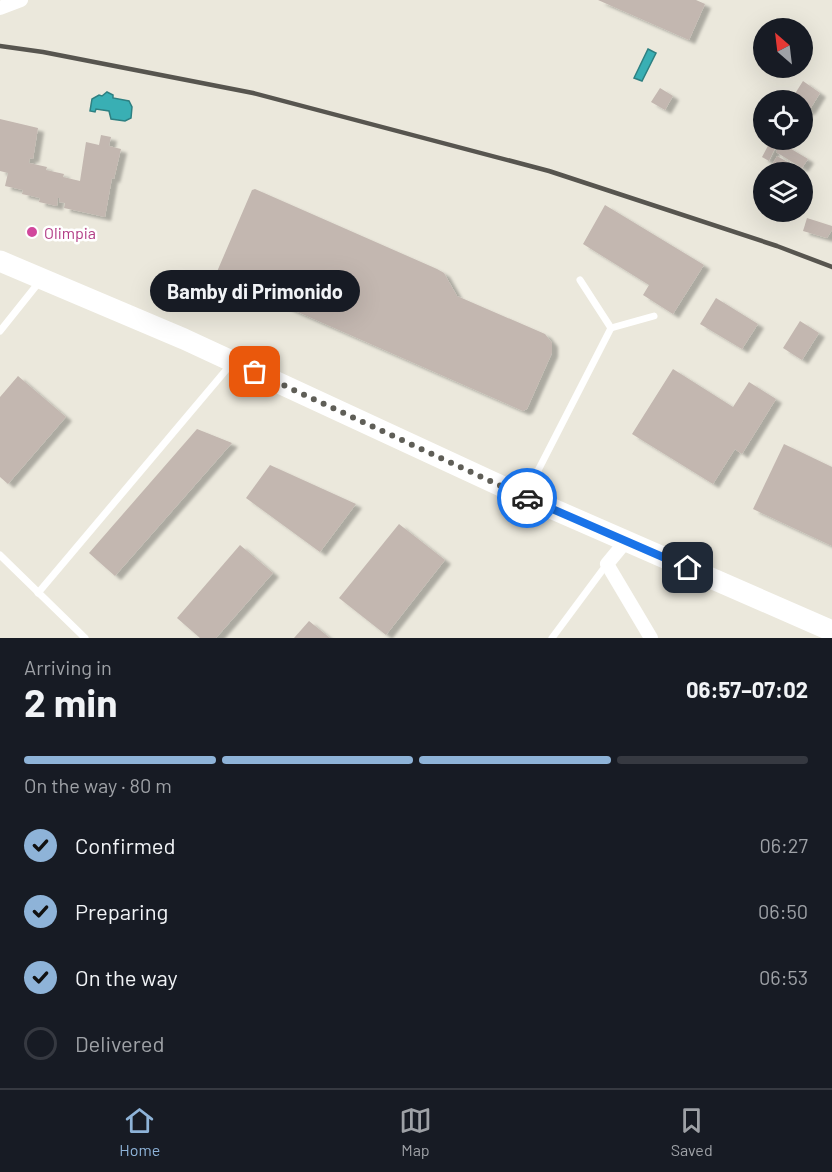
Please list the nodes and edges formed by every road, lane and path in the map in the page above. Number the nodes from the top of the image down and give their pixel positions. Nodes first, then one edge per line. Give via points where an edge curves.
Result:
1 (21, 0) edge
2 (0, 8) edge
3 (0, 261) edge
4 (42, 279) junction
5 (580, 280) dead end
6 (654, 316) dead end
7 (611, 328) junction
8 (0, 330) edge
9 (233, 362) junction
10 (525, 497) junction
11 (626, 541) junction
12 (0, 555) edge
13 (607, 564) junction
14 (38, 593) junction
15 (832, 631) edge
16 (85, 638) edge
17 (552, 638) edge
18 (651, 638) edge

1 - 2 street
3 - 4 main road
4 - 8 lane
4 - 9 main road
5 - 7 lane
6 - 7 lane
7 - 10 lane
9 - 10 main road
9 - 14 lane
10 - 11 main road
11 - 13 street
11 - 15 main road
12 - 14 lane
13 - 17 lane
13 - 18 street
14 - 16 lane

